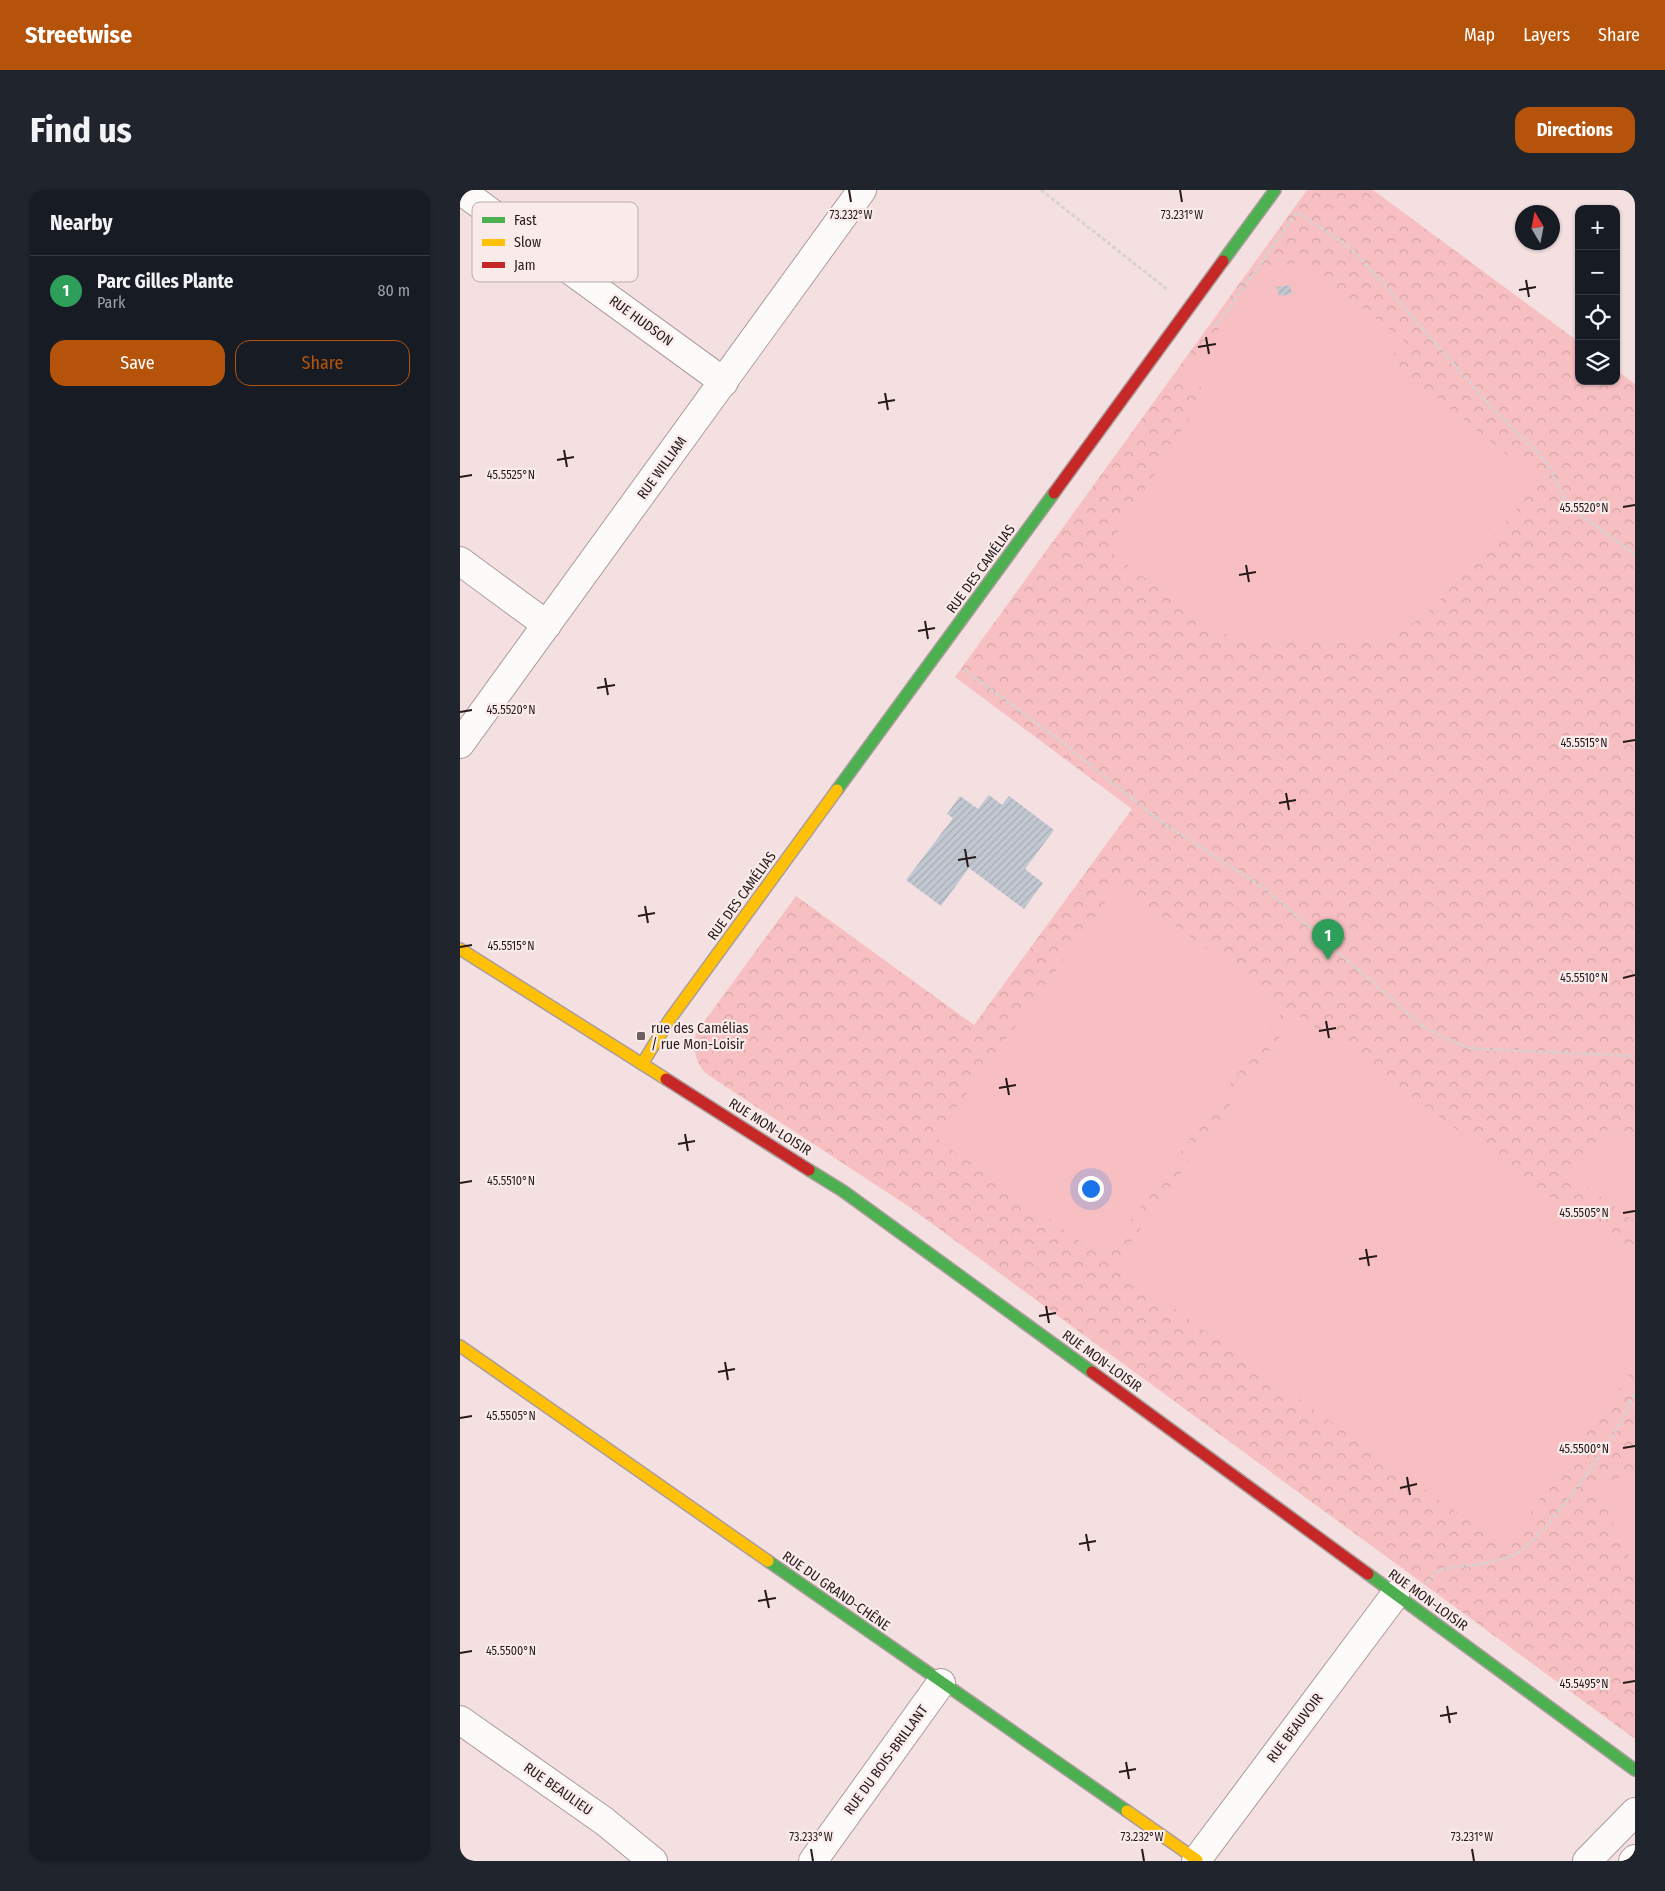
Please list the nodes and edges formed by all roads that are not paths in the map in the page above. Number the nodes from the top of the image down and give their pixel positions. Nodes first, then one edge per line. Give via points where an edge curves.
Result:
1 (460, 190) edge
2 (862, 190) edge
3 (1275, 190) edge
4 (476, 202) edge
5 (586, 282) edge
6 (724, 382) junction
7 (460, 560) edge
8 (547, 625) junction
9 (460, 744) edge
10 (460, 949) edge
11 (642, 1064) junction
12 (460, 1346) edge
13 (1395, 1595) junction
14 (941, 1683) junction
15 (460, 1720) edge
16 (1635, 1770) edge
17 (1635, 1812) edge
18 (1196, 1860) edge
19 (653, 1861) edge
20 (813, 1861) edge
21 (1587, 1861) edge

1 - 4 street, RUE HUDSON
2 - 6 street, RUE WILLIAM
3 - 11 street, RUE DES CAMÉLIAS via 670,1019
5 - 6 street, RUE HUDSON
6 - 8 street, RUE WILLIAM
7 - 8 street
8 - 9 street, RUE WILLIAM
10 - 11 street, RUE MON-LOISIR
11 - 13 street, RUE MON-LOISIR via 843,1191
12 - 14 street, RUE DU GRAND-CHÊNE
13 - 16 street, RUE MON-LOISIR
13 - 18 street, RUE BEAUVOIR
14 - 18 street, RUE DU GRAND-CHÊNE
14 - 20 street, RUE DU BOIS-BRILLANT
15 - 19 street, RUE BEAULIEU via 610,1825
17 - 21 street

